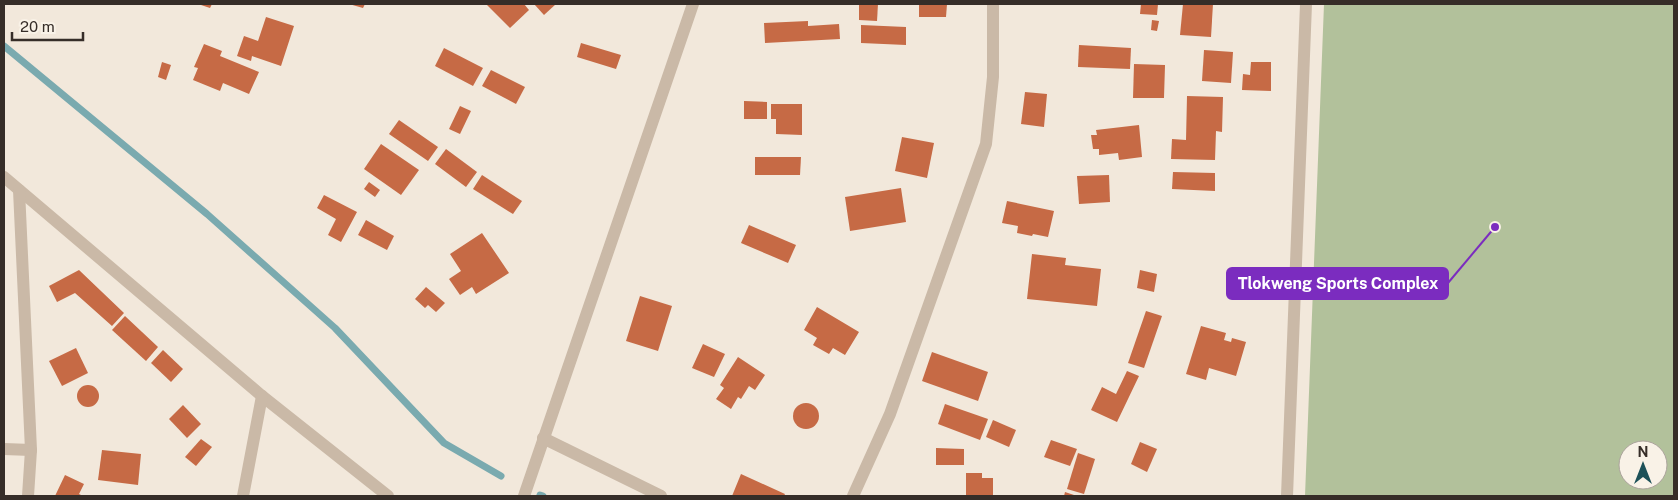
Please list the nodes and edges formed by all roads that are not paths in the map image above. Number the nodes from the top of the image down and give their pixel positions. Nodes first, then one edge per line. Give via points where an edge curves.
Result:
1 (693, 4) edge
2 (994, 4) edge
3 (1306, 4) edge
4 (4, 177) edge
5 (19, 190) junction
6 (262, 396) junction
7 (543, 438) junction
8 (4, 448) edge
9 (31, 450) junction
10 (28, 496) edge
11 (244, 496) edge
12 (388, 496) edge
13 (524, 496) edge
14 (661, 496) edge
15 (853, 496) edge
16 (1287, 496) edge

1 - 7 street
2 - 15 street via 994,77 986,144 890,414
3 - 16 street
4 - 5 street
5 - 6 street
5 - 9 street
6 - 11 street
6 - 12 street
7 - 13 street
7 - 14 street
8 - 9 street
9 - 10 street

